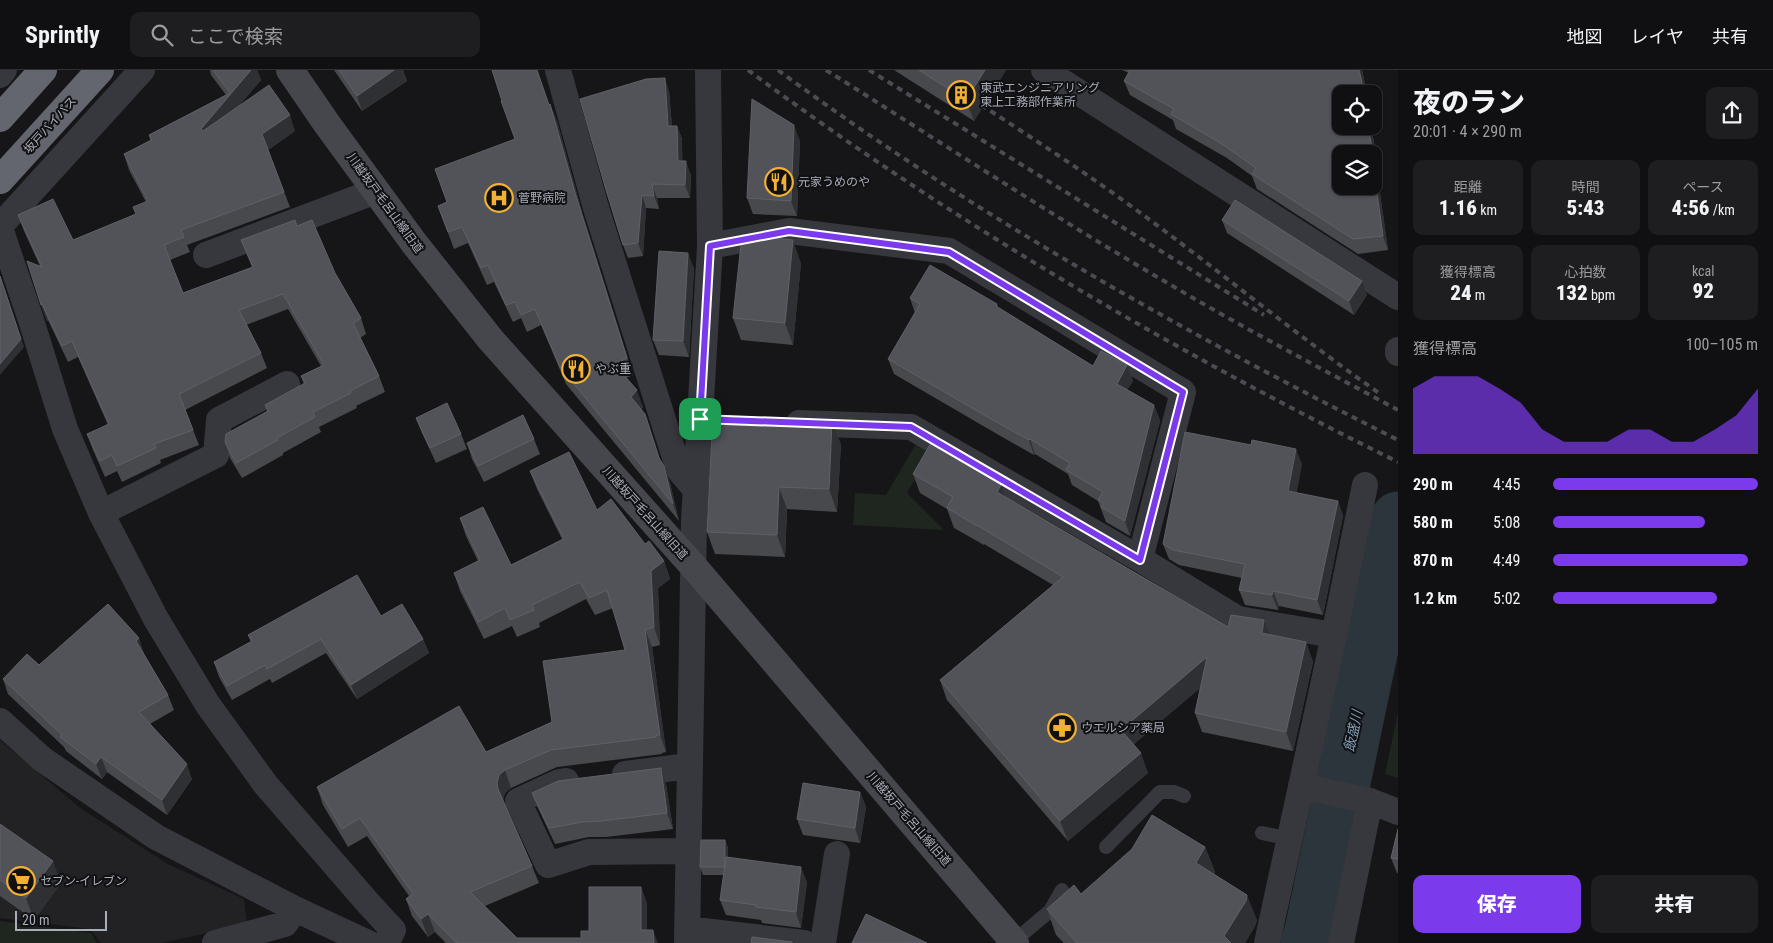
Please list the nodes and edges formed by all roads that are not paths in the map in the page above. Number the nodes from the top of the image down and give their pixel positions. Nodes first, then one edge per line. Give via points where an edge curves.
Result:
1 (4, 70) edge
2 (43, 70) edge
3 (100, 70) edge
4 (142, 70) edge
5 (290, 70) edge
6 (558, 70) edge
7 (708, 70) edge
8 (1044, 70) edge
9 (0, 75) edge
10 (0, 118) edge
11 (0, 180) edge
12 (376, 191) junction
13 (0, 227) edge
14 (710, 246) junction
15 (206, 255) dead end
16 (1398, 297) edge
17 (288, 384) dead end
18 (777, 422) edge
19 (1365, 485) dead end
20 (695, 489) junction
21 (101, 513) junction
22 (1140, 560) junction
23 (694, 568) junction
24 (1334, 635) junction
25 (0, 720) edge
26 (689, 766) junction
27 (1302, 787) junction
28 (1184, 796) dead end
29 (1369, 801) junction
30 (1398, 812) edge
31 (1262, 833) dead end
32 (1290, 839) junction
33 (1106, 847) dead end
34 (688, 851) junction
35 (837, 854) dead end
36 (1062, 890) dead end
37 (295, 910) junction
38 (687, 936) edge
39 (1015, 942) edge
40 (215, 943) edge
41 (368, 943) edge
42 (386, 943) edge
43 (804, 943) edge
44 (824, 943) edge
45 (1267, 943) edge
46 (1341, 943) edge

1 - 9 street
2 - 10 highway
3 - 11 highway, 坂戸バイパス
4 - 13 street
5 - 12 street, 川越坂戸毛呂山線旧道
6 - 20 street via 596,208 679,470
7 - 14 street
8 - 16 street
12 - 15 street
12 - 23 street, 川越坂戸毛呂山線旧道 via 491,340
13 - 21 street via 65,429
14 - 20 street via 710,419
14 - 22 street via 789,231 949,252 1183,392
17 - 21 street via 219,420 216,455
18 - 22 street via 911,427
19 - 24 street
20 - 23 street
21 - 42 street via 156,619 208,705 266,785 393,930
22 - 24 street via 1238,619
23 - 26 street
23 - 39 street, 川越坂戸毛呂山線旧道
24 - 27 street
25 - 37 street via 42,759 156,837
26 - 34 street
26 - 34 street via 559,782 518,801 548,865 589,852
27 - 29 street
27 - 32 street
28 - 33 lane via 1160,792
29 - 30 street
29 - 46 street
31 - 32 lane
32 - 45 street
34 - 38 street
35 - 44 street
36 - 39 lane via 1050,911
37 - 40 street via 285,924
37 - 41 street
38 - 43 street

